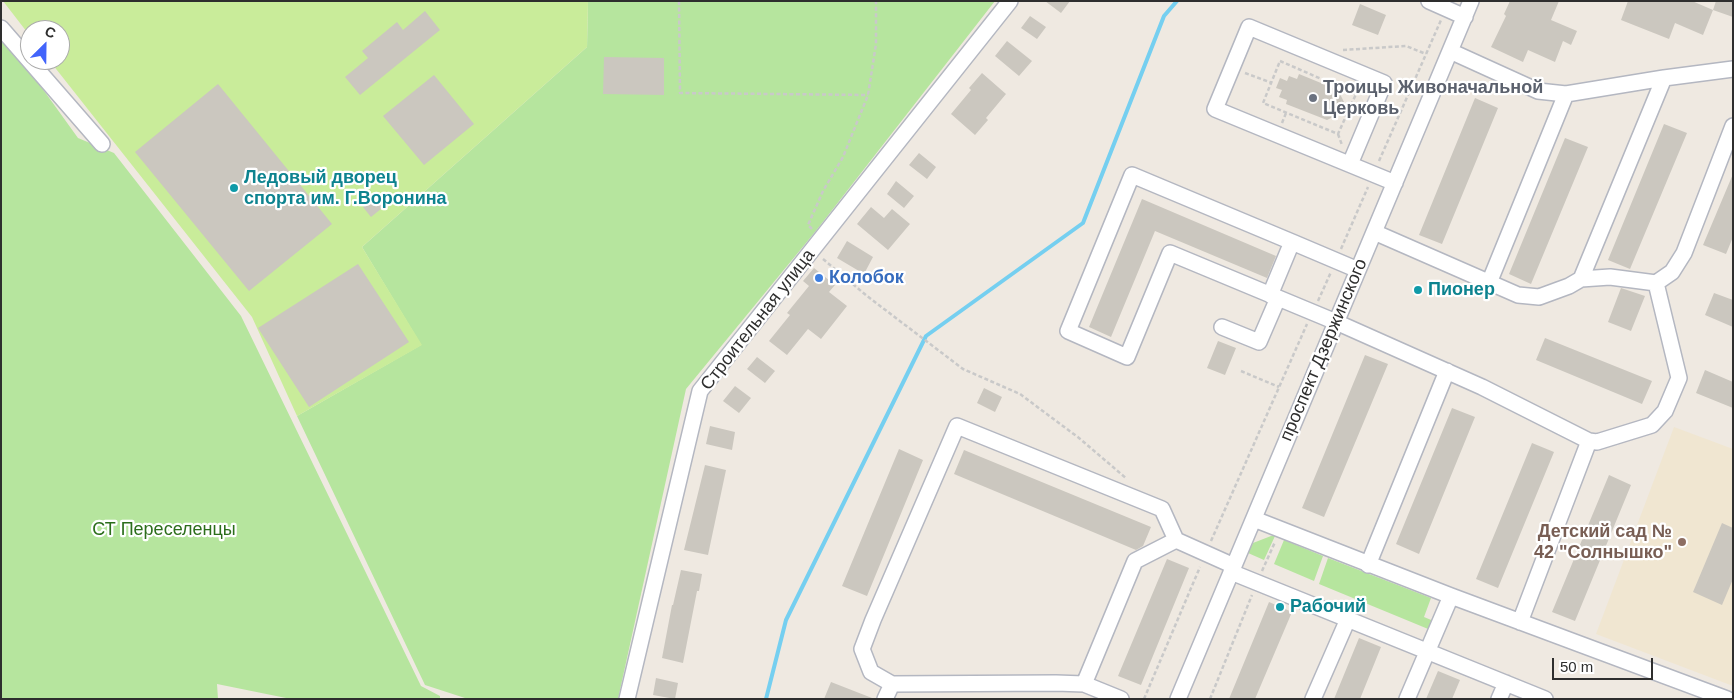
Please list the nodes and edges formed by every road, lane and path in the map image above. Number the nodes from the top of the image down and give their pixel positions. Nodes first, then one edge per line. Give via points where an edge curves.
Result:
1 (679, 1) edge
2 (876, 1) edge
3 (1010, 1) edge
4 (1429, 1) edge
5 (1471, 1) edge
6 (1446, 9) junction
7 (1465, 17) junction
8 (1, 28) edge
9 (1338, 50) dead end
10 (1450, 51) junction
11 (1427, 54) junction
12 (1232, 68) junction
13 (1733, 69) edge
14 (1664, 78) junction
15 (1272, 83) junction
16 (868, 94) junction
17 (1566, 94) junction
18 (1733, 126) edge
19 (102, 144) dead end
20 (1350, 164) junction
21 (1374, 174) junction
22 (1395, 183) junction
23 (1374, 232) junction
24 (1292, 242) junction
25 (817, 243) junction
26 (1336, 261) junction
27 (1358, 270) junction
28 (1581, 279) junction
29 (1489, 283) junction
30 (1656, 283) junction
31 (1274, 296) junction
32 (1312, 312) junction
33 (1336, 322) junction
34 (1222, 327) dead end
35 (1447, 371) junction
36 (1241, 372) dead end
37 (1279, 387) junction
38 (1589, 441) junction
39 (1132, 483) dead end
40 (1254, 519) junction
41 (1281, 529) junction
42 (1176, 540) junction
43 (1206, 553) junction
44 (1368, 565) junction
45 (1232, 569) junction
46 (1257, 582) junction
47 (1451, 596) junction
48 (1348, 619) junction
49 (1520, 622) junction
50 (1428, 651) junction
51 (1506, 683) junction
52 (892, 684) junction
53 (1084, 684) junction
54 (627, 699) edge
55 (886, 699) edge
56 (1120, 699) edge
57 (1144, 699) edge
58 (1178, 699) edge
59 (1210, 699) edge
60 (1313, 699) edge
61 (1407, 699) edge
62 (1499, 699) edge
63 (1545, 699) edge
64 (1727, 699) edge

1 - 16 path via 680,93
2 - 16 path via 876,44
3 - 25 street, Строительная улица
4 - 6 street
5 - 7 street, проспект Дзержинского
6 - 7 street
6 - 11 path
7 - 10 street, проспект Дзержинского
8 - 19 street
9 - 11 path via 1406,46
10 - 17 street via 1538,91
10 - 22 street, проспект Дзержинского
11 - 21 path
12 - 15 path
12 - 20 street via 1215,109
12 - 20 street via 1249,27 1384,83
13 - 14 street
14 - 17 street
14 - 28 street
15 - 15 path via 1264,103 1338,134 1356,94 1280,61
16 - 25 path via 843,157 808,225
17 - 29 street
18 - 30 street via 1684,253 1672,272
20 - 21 street
21 - 22 street
21 - 26 path
22 - 23 street, проспект Дзержинского
23 - 27 street, проспект Дзержинского
23 - 29 street
24 - 26 street
24 - 31 street
24 - 31 street via 1132,175 1068,330 1127,357 1170,254
25 - 39 path via 867,296 940,353 963,370 1020,394
25 - 54 street, Строительная улица via 700,391
26 - 27 street
26 - 32 path
27 - 33 street, проспект Дзержинского
28 - 29 street via 1539,298 1518,295
28 - 30 street via 1610,277
30 - 38 street via 1679,378 1665,411 1652,426 1597,442
31 - 32 street
31 - 34 street via 1259,342
32 - 33 street
32 - 37 path
33 - 35 street
33 - 40 street, проспект Дзержинского
35 - 38 street
35 - 44 street
36 - 37 path
37 - 43 path
38 - 49 street
40 - 41 street
40 - 45 street, проспект Дзержинского
41 - 44 street
41 - 46 path
42 - 43 street
42 - 52 street via 1162,509 957,426 862,649 872,672
42 - 53 street via 1135,561
43 - 45 street
43 - 57 path
44 - 47 street
45 - 46 street
45 - 58 street, проспект Дзержинского
46 - 48 street
46 - 59 path
47 - 49 street
47 - 50 street
48 - 50 street
48 - 60 street
49 - 64 street
50 - 51 street
50 - 61 street
51 - 62 street
51 - 63 street
52 - 53 street
52 - 55 street
53 - 56 street

